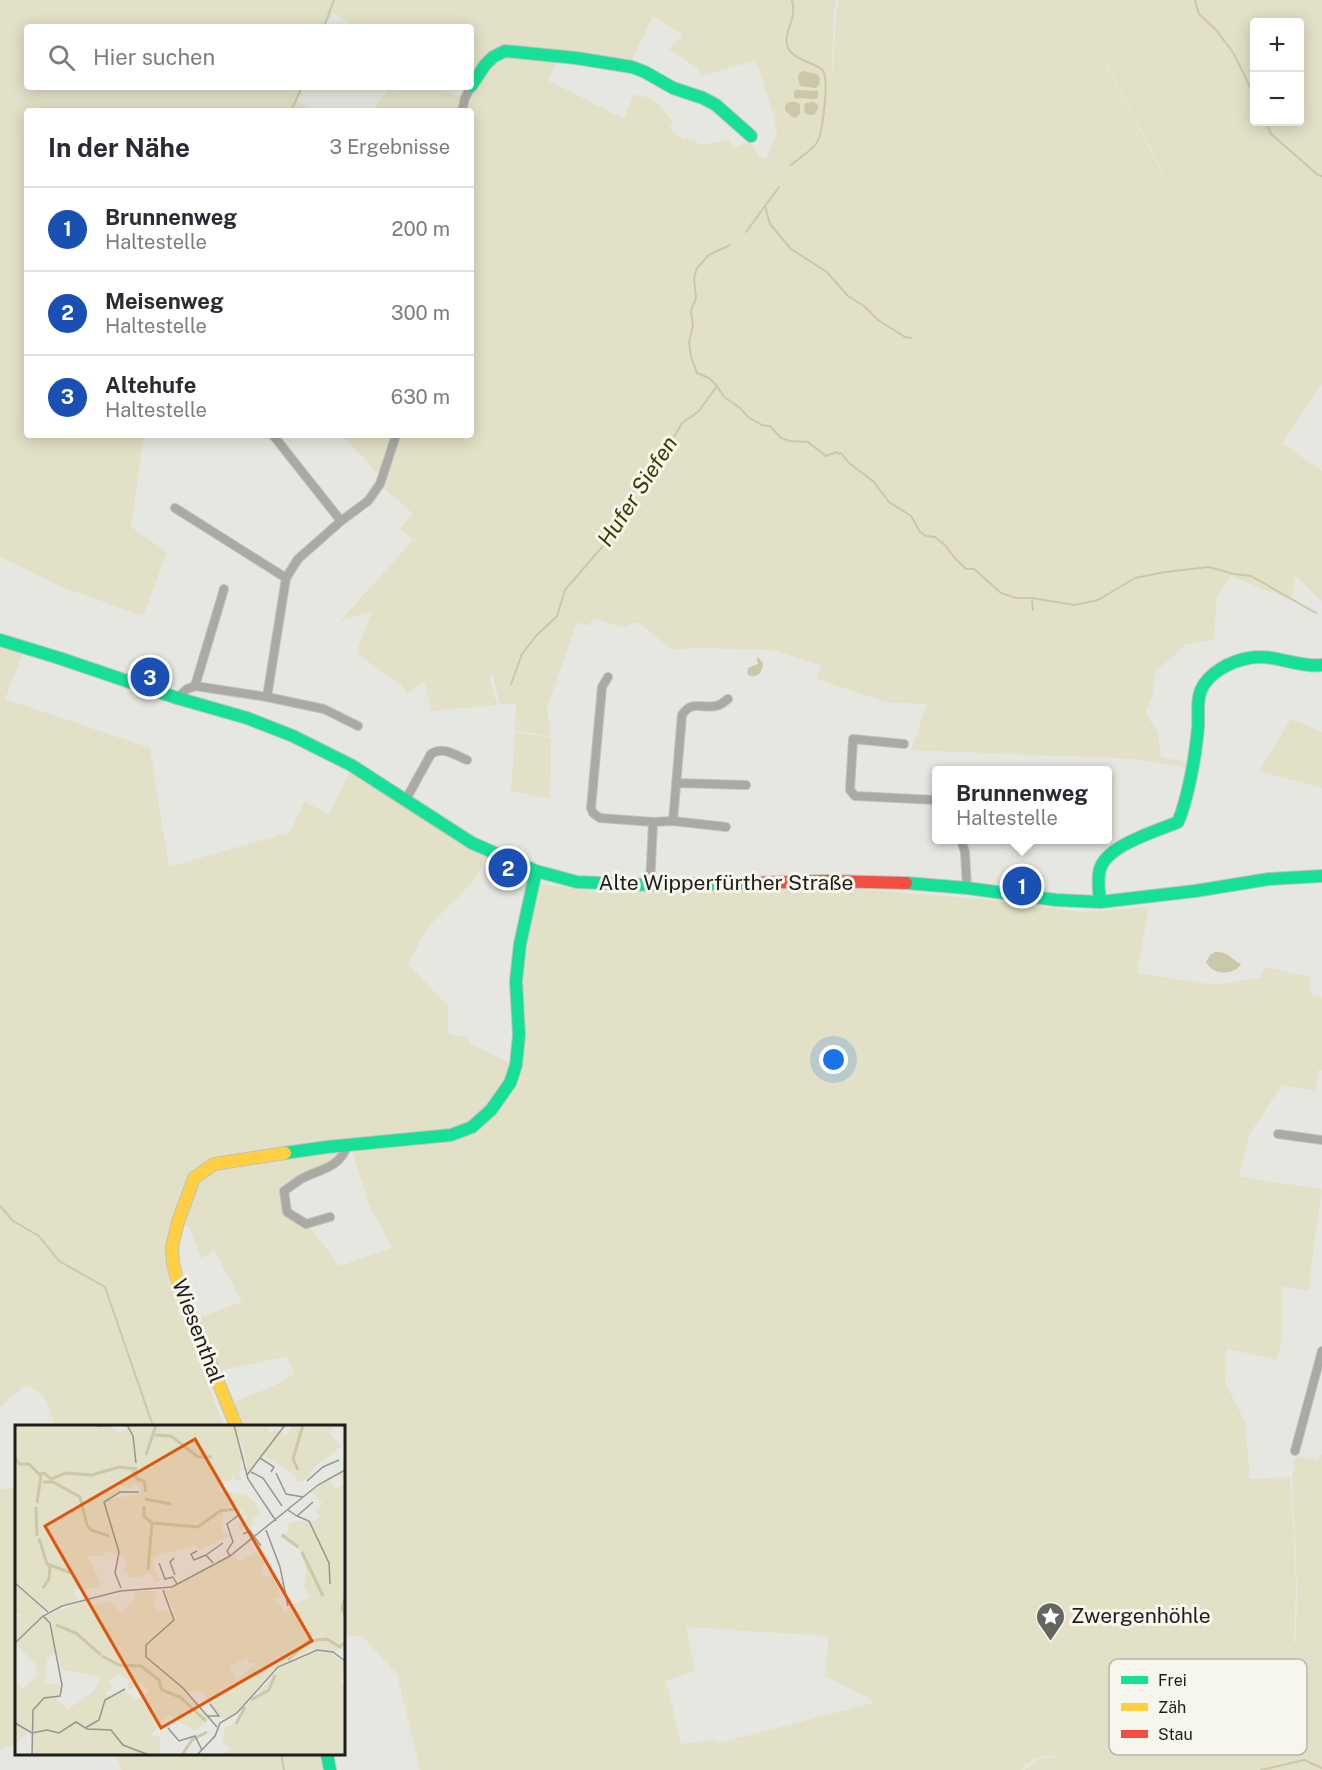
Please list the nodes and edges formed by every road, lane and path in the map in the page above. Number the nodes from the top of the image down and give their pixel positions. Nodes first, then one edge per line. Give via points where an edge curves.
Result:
1 (474, 81) edge
2 (469, 90) edge
3 (463, 108) edge
4 (751, 136) dead end
5 (275, 438) edge
6 (395, 438) edge
7 (175, 508) dead end
8 (341, 521) junction
9 (286, 578) junction
10 (224, 589) dead end
11 (0, 639) edge
12 (1322, 665) edge
13 (608, 677) dead end
14 (195, 686) junction
15 (267, 697) junction
16 (177, 698) junction
17 (728, 699) dead end
18 (358, 726) dead end
19 (904, 744) dead end
20 (467, 760) dead end
21 (676, 783) junction
22 (746, 785) dead end
23 (932, 800) edge
24 (405, 801) junction
25 (672, 820) junction
26 (653, 822) junction
27 (726, 827) dead end
28 (963, 844) edge
29 (536, 871) junction
30 (1322, 876) edge
31 (650, 885) junction
32 (967, 888) junction
33 (1100, 902) junction
34 (1278, 1134) dead end
35 (1322, 1140) edge
36 (347, 1146) junction
37 (330, 1217) dead end
38 (1322, 1351) edge
39 (1318, 1381) edge
40 (236, 1425) edge
41 (1295, 1451) dead end
42 (327, 1755) edge
43 (330, 1770) edge

1 - 4 street via 481,67 505,51 632,67 716,105
2 - 3 street
5 - 8 street
6 - 8 street via 380,484 368,501
7 - 9 street
8 - 9 street via 298,559
9 - 15 street
10 - 14 street
11 - 16 street, Alte Wipperfürther Straße
12 - 33 street via 1310,668 1264,656 1247,657 1228,664 1208,680 1197,703 1199,727 1178,822 1107,856 1100,868
13 - 26 street via 602,687 591,808 600,818
14 - 15 street
14 - 16 street
15 - 18 street via 324,709
16 - 24 street, Alte Wipperfürther Straße via 247,718 310,743
17 - 21 street via 719,705 686,709 682,716
19 - 23 street via 853,740 850,790 855,796
20 - 24 street via 437,750
21 - 22 street
21 - 25 street
24 - 29 street, Alte Wipperfürther Straße via 472,843
25 - 26 street
25 - 27 street
26 - 31 street
28 - 32 street
29 - 31 street, Alte Wipperfürther Straße via 577,882
29 - 36 street, Wiesenthal via 520,944 516,981 519,1035 510,1083 491,1110 450,1136
30 - 33 street, Alte Wipperfürther Straße via 1269,879
31 - 32 street, Alte Wipperfürther Straße via 826,881
32 - 33 street, Alte Wipperfürther Straße
34 - 35 street
36 - 37 street via 343,1156 329,1168 284,1191 287,1212 306,1224
36 - 40 street, Wiesenthal via 214,1164 194,1178 177,1223 173,1264
38 - 39 street
39 - 41 street
42 - 43 street

